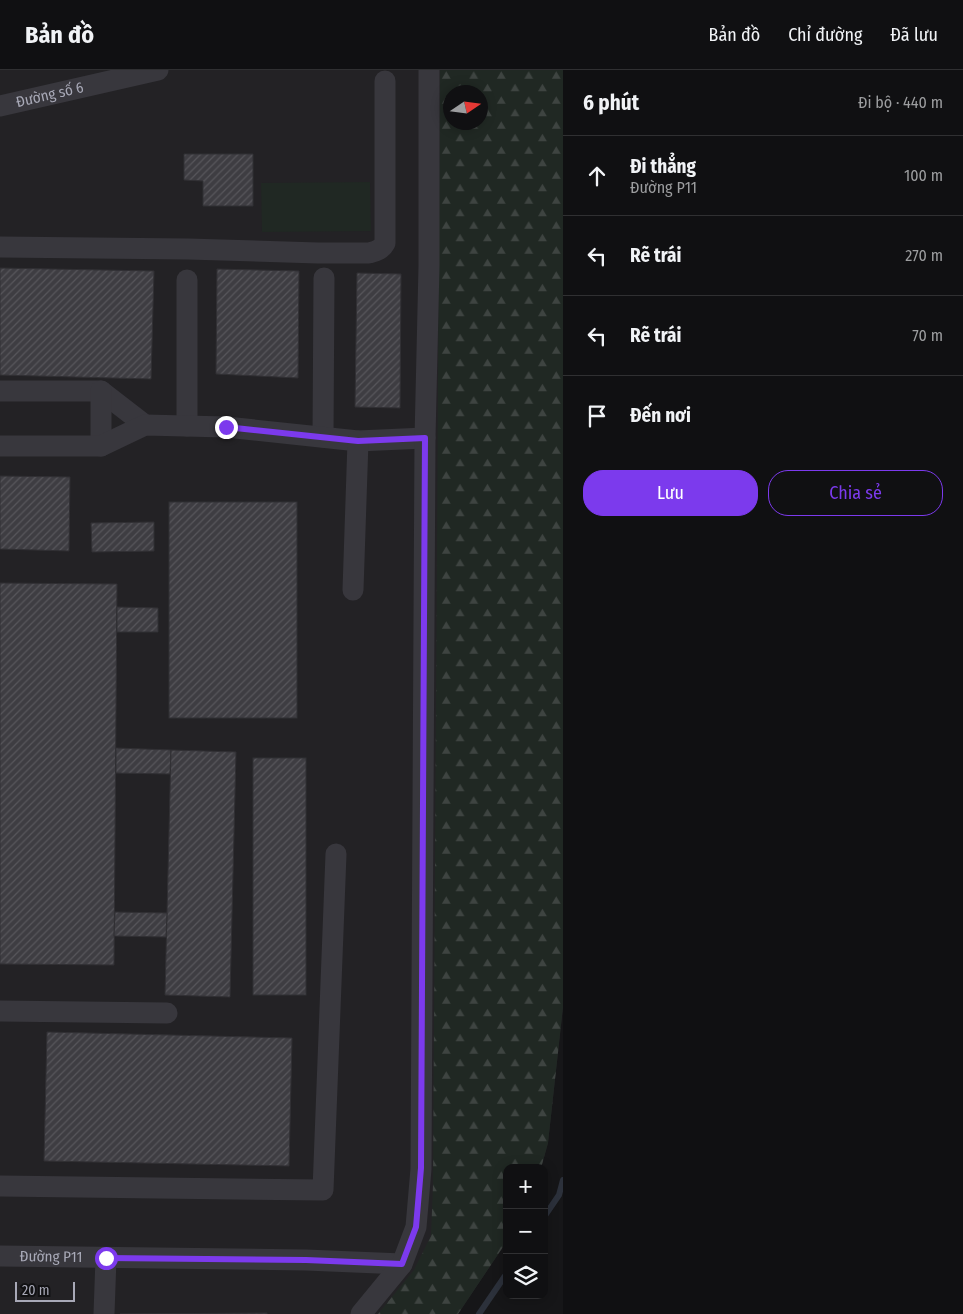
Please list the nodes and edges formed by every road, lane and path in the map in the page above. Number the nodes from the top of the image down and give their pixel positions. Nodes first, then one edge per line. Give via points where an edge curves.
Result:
1 (158, 70) edge
2 (429, 70) edge
3 (385, 82) dead end
4 (0, 106) edge
5 (0, 247) edge
6 (324, 278) dead end
7 (187, 280) dead end
8 (0, 391) edge
9 (101, 391) junction
10 (145, 425) junction
11 (187, 426) junction
12 (323, 437) junction
13 (425, 438) junction
14 (358, 441) junction
15 (0, 446) edge
16 (101, 446) junction
17 (353, 590) dead end
18 (336, 854) dead end
19 (0, 1011) edge
20 (167, 1013) dead end
21 (0, 1186) edge
22 (0, 1256) edge
23 (106, 1258) junction
24 (402, 1264) junction
25 (104, 1314) edge
26 (361, 1314) edge

1 - 4 street, Đường số 6
2 - 13 street
3 - 5 street via 385,243 376,252
6 - 12 street
7 - 11 street
8 - 9 street
9 - 10 street
9 - 16 street
10 - 11 street
10 - 16 street
11 - 12 street
12 - 14 street
13 - 14 street
13 - 24 street via 421,1168 416,1227
14 - 17 street
15 - 16 street
18 - 21 street via 323,1190
19 - 20 street
22 - 23 street, Đường P11
23 - 24 street, Đường P11
23 - 25 street
24 - 26 street

